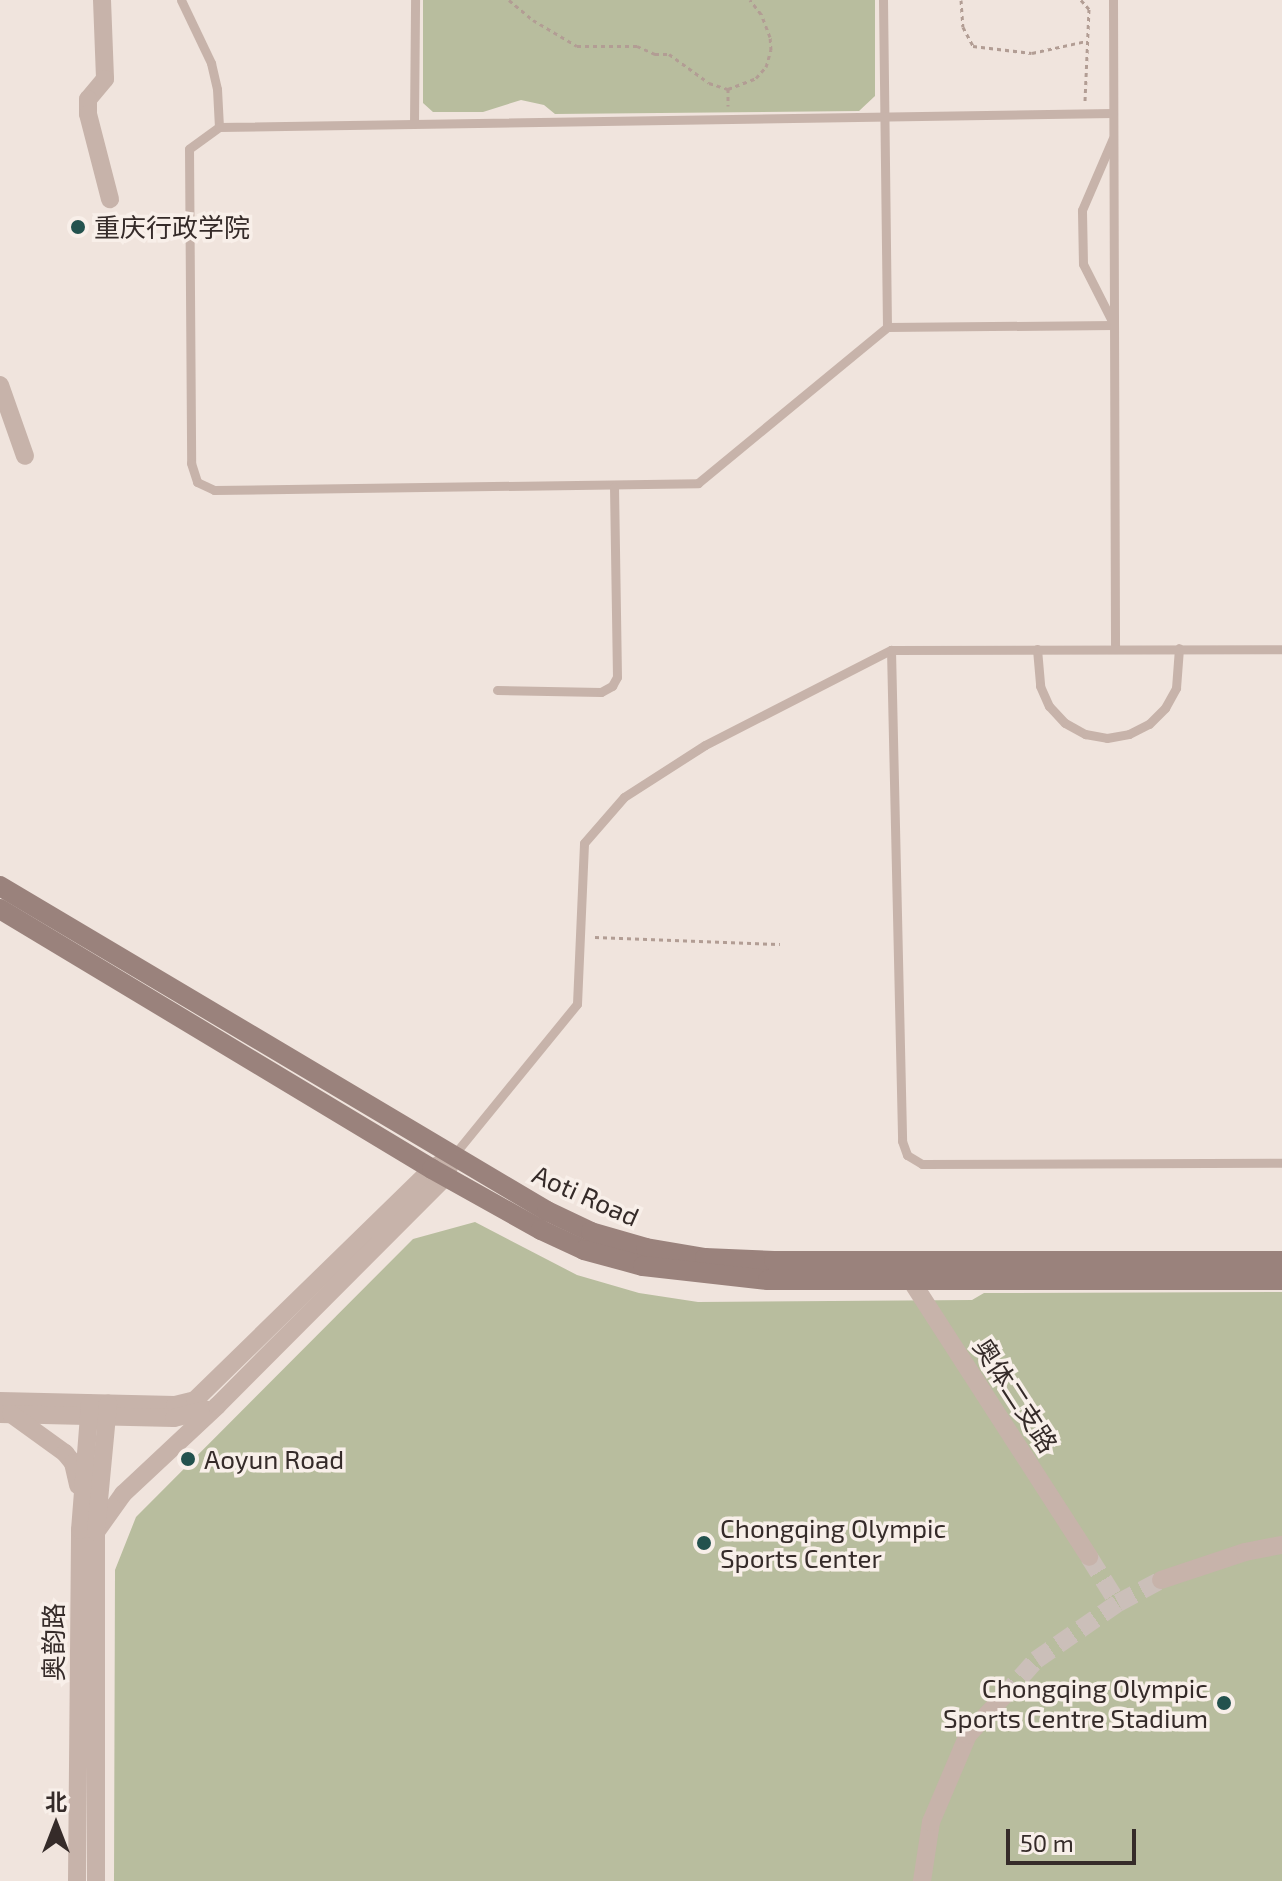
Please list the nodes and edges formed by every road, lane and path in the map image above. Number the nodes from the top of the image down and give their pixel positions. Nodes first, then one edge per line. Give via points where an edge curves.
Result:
1 (102, 0) edge
2 (181, 0) edge
3 (415, 0) edge
4 (509, 0) edge
5 (750, 0) edge
6 (883, 0) edge
7 (961, 0) edge
8 (1081, 0) edge
9 (1113, 0) edge
10 (1086, 41) junction
11 (1085, 113) junction
12 (1113, 113) junction
13 (885, 117) junction
14 (414, 124) junction
15 (219, 127) junction
16 (1113, 138) junction
17 (110, 199) dead end
18 (1114, 325) junction
19 (887, 327) junction
20 (0, 385) edge
21 (25, 456) dead end
22 (614, 487) junction
23 (1115, 648) junction
24 (1179, 648) junction
25 (1037, 649) junction
26 (1282, 649) edge
27 (891, 650) junction
28 (497, 690) dead end
29 (0, 886) edge
30 (0, 909) edge
31 (579, 937) junction
32 (780, 944) dead end
33 (453, 1156) junction
34 (1282, 1163) edge
35 (439, 1172) junction
36 (1282, 1261) edge
37 (899, 1262) junction
38 (912, 1280) junction
39 (1282, 1280) edge
40 (217, 1406) junction
41 (4, 1410) edge
42 (99, 1410) junction
43 (88, 1531) junction
44 (1282, 1545) edge
45 (1089, 1557) tunnel mouth
46 (1161, 1580) tunnel mouth
47 (1003, 1697) tunnel mouth
48 (77, 1881) edge
49 (96, 1881) edge
50 (922, 1881) edge

1 - 17 street via 105,79 88,99 88,114
2 - 15 lane via 211,63
3 - 14 lane
4 - 5 path via 577,46 637,46 669,54 709,83 728,89 756,78 771,50 761,14
6 - 13 lane
7 - 10 path via 963,27 973,46 1032,53
8 - 10 path via 1089,9
9 - 12 lane
10 - 11 path
11 - 12 lane
11 - 13 lane
12 - 16 lane
13 - 14 lane
13 - 19 lane
14 - 15 lane
15 - 22 lane via 189,149 191,463 197,482 214,490
16 - 18 lane
16 - 18 lane via 1082,210 1083,264
18 - 19 lane
18 - 23 lane
19 - 22 lane via 698,483
20 - 21 street
22 - 28 lane via 617,677 612,686 601,692
23 - 24 lane
23 - 25 lane
24 - 25 lane via 1176,688 1165,708 1149,724 1107,738 1075,728 1049,706 1040,686
24 - 26 lane
25 - 27 lane
27 - 31 lane via 705,745 624,797 584,843
27 - 34 lane via 902,1141 907,1155 922,1164
29 - 33 main road, Aoti Road
30 - 35 main road, Aoti Road
31 - 32 path
31 - 33 lane via 577,1004
33 - 35 street
33 - 37 main road, Aoti Road via 591,1232 646,1248 705,1258
35 - 38 main road, Aoti Road via 555,1237 643,1266 768,1280
35 - 40 street
35 - 42 street via 204,1393 175,1405
36 - 37 main road, Aoti Road
37 - 38 street, 奥体二支路
38 - 39 main road, Aoti Road
38 - 45 street, 奥体二支路
40 - 42 street via 174,1418
40 - 43 street
41 - 42 street
41 - 43 street via 73,1463
42 - 43 street, 奥韵路
43 - 48 street, 奥韵路
43 - 49 street, 奥韵路
44 - 46 street
47 - 50 street via 968,1735 931,1822

